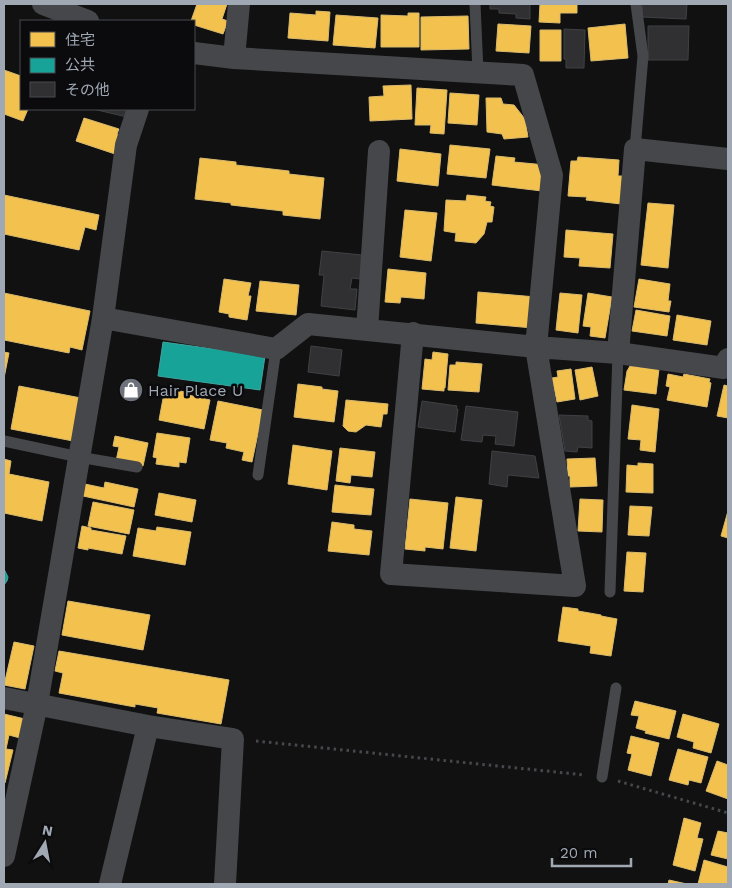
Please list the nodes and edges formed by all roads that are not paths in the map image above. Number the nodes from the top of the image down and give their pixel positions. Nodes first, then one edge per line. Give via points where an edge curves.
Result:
1 (43, 4) edge
2 (239, 4) edge
3 (475, 4) edge
4 (636, 4) edge
5 (85, 20) edge
6 (195, 53) edge
7 (234, 58) junction
8 (478, 72) junction
9 (138, 110) edge
10 (635, 149) junction
11 (379, 151) dead end
12 (728, 159) edge
13 (103, 318) junction
14 (367, 330) junction
15 (413, 334) junction
16 (536, 347) junction
17 (276, 348) junction
18 (618, 353) junction
19 (728, 359) edge
20 (4, 441) edge
21 (78, 457) junction
22 (137, 467) dead end
23 (258, 475) dead end
24 (610, 592) dead end
25 (616, 688) dead end
26 (4, 698) edge
27 (37, 704) junction
28 (148, 726) junction
29 (602, 777) road end
30 (4, 856) edge
31 (110, 884) edge
32 (225, 884) edge

1 - 5 street
2 - 7 street
3 - 8 lane
4 - 10 lane via 643,56
6 - 7 street
7 - 8 street
8 - 16 street via 523,75 552,175
9 - 13 street via 126,146
10 - 12 street
10 - 18 street
11 - 14 street
13 - 17 street
13 - 21 street
14 - 15 street
14 - 17 street via 308,324
15 - 16 street
15 - 16 street via 391,574 575,586
16 - 18 street
17 - 23 lane
18 - 19 street via 724,368
18 - 24 lane
20 - 21 lane
21 - 22 lane
21 - 27 street
25 - 29 lane
26 - 27 street
27 - 28 street
27 - 30 street
28 - 31 street
28 - 32 street via 233,739

